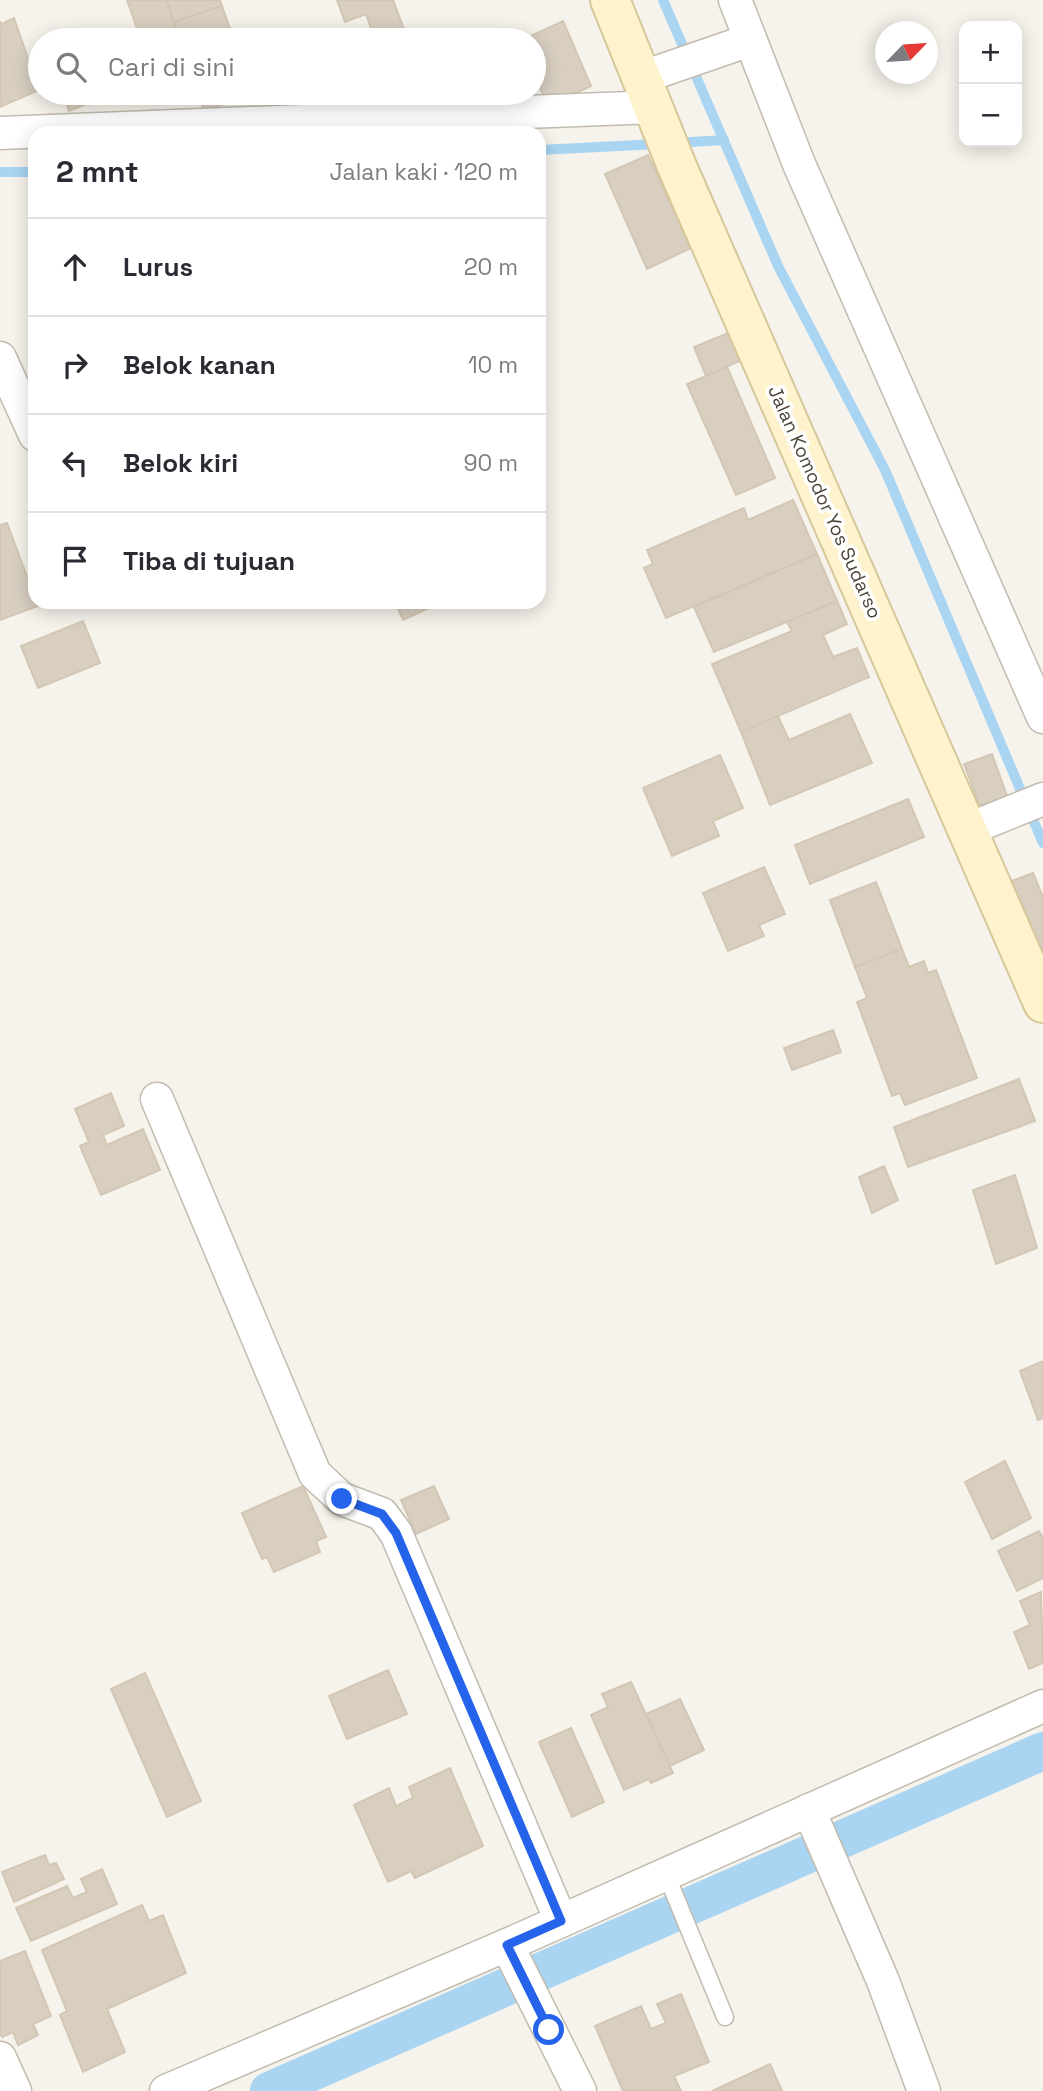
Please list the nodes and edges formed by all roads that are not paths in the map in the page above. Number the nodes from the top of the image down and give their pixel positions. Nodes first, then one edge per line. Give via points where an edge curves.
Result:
1 (610, 0) edge
2 (735, 0) edge
3 (740, 44) junction
4 (655, 95) junction
5 (546, 101) edge
6 (483, 105) edge
7 (121, 126) edge
8 (28, 131) edge
9 (0, 133) edge
10 (0, 358) edge
11 (28, 420) edge
12 (1043, 717) edge
13 (1043, 799) edge
14 (969, 829) junction
15 (1043, 1003) edge
16 (157, 1099) dead end
17 (1043, 1706) edge
18 (813, 1818) junction
19 (668, 1880) junction
20 (561, 1921) junction
21 (511, 1954) junction
22 (725, 2017) dead end
23 (0, 2058) edge
24 (15, 2091) edge
25 (166, 2091) edge
26 (580, 2091) edge
27 (924, 2091) edge

1 - 4 street, Jalan Komodor Yos Sudarso
2 - 3 street
3 - 4 street
3 - 12 street via 799,164
4 - 5 street
4 - 14 street, Jalan Komodor Yos Sudarso via 678,169
6 - 7 street
8 - 9 street
10 - 11 street
13 - 14 street
14 - 15 street, Jalan Komodor Yos Sudarso
16 - 20 street via 315,1474 342,1499 382,1514 396,1533
17 - 18 street
18 - 19 street
18 - 27 street
19 - 20 street
19 - 22 lane
20 - 21 street
21 - 25 street
21 - 26 street
23 - 24 street

